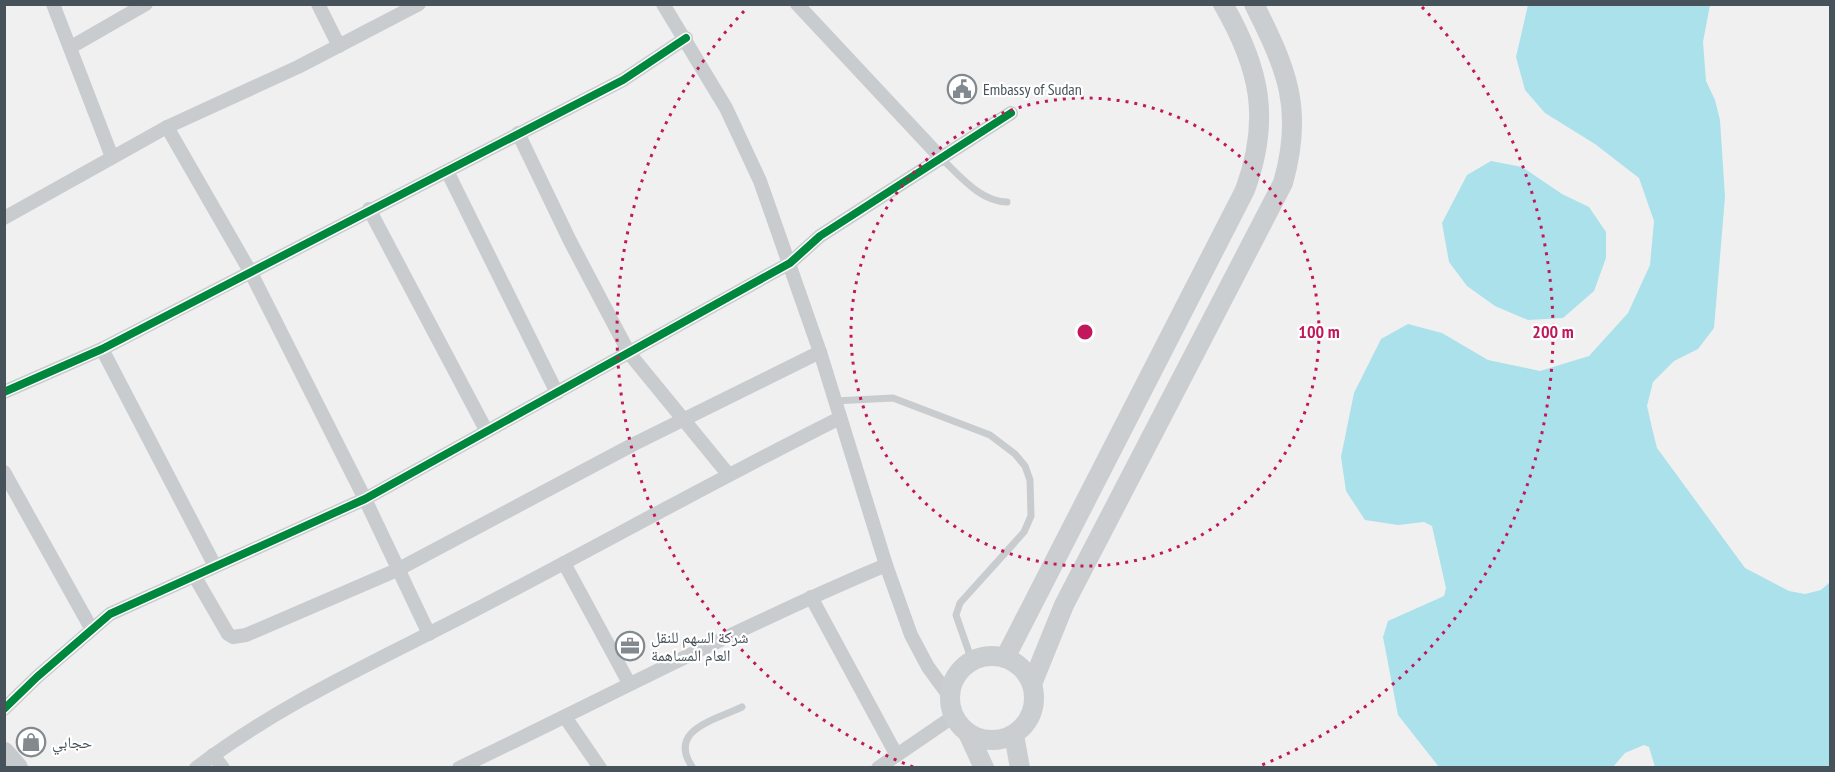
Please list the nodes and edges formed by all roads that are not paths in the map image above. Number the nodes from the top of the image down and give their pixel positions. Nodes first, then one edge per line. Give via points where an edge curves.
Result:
1 (53, 4) edge
2 (146, 4) edge
3 (318, 4) edge
4 (419, 4) edge
5 (663, 4) edge
6 (1222, 4) edge
7 (1254, 4) edge
8 (806, 7) edge
9 (686, 38) junction
10 (339, 46) junction
11 (71, 47) junction
12 (1011, 113) dead end
13 (168, 127) junction
14 (518, 133) junction
15 (112, 157) junction
16 (942, 159) junction
17 (447, 171) junction
18 (1007, 202) dead end
19 (369, 209) junction
20 (4, 218) edge
21 (790, 263) junction
22 (251, 273) junction
23 (102, 349) junction
24 (820, 352) junction
25 (629, 353) junction
26 (4, 392) edge
27 (557, 393) junction
28 (834, 401) junction
29 (840, 418) junction
30 (682, 420) junction
31 (486, 430) junction
32 (4, 472) edge
33 (728, 474) junction
34 (365, 499) junction
35 (564, 563) junction
36 (886, 565) junction
37 (215, 566) junction
38 (397, 570) junction
39 (195, 577) junction
40 (811, 597) junction
41 (91, 628) junction
42 (429, 634) junction
43 (1005, 658) junction
44 (972, 661) junction
45 (629, 683) junction
46 (1032, 684) junction
47 (952, 706) junction
48 (742, 707) dead end
49 (4, 710) edge
50 (565, 717) junction
51 (968, 733) junction
52 (1014, 735) junction
53 (4, 753) edge
54 (896, 754) junction
55 (213, 755) junction
56 (17, 768) edge
57 (196, 768) edge
58 (224, 768) edge
59 (459, 768) edge
60 (600, 768) edge
61 (693, 768) edge
62 (878, 768) edge
63 (984, 768) edge
64 (1020, 768) edge

1 - 11 street
2 - 11 street
3 - 10 street
4 - 10 street
5 - 9 street
6 - 43 street via 1241,37 1256,79 1260,124 1253,169
7 - 46 street via 1281,57 1290,93 1293,129 1283,183 1064,605
8 - 16 street
9 - 14 street via 623,80
9 - 21 street via 731,118 760,181
10 - 13 street
11 - 15 street
12 - 16 street
13 - 15 street
13 - 22 street
14 - 17 street
14 - 25 street
15 - 20 street
16 - 18 lane via 985,197 993,202
16 - 21 street via 820,236
17 - 19 street
17 - 27 street
19 - 22 street
19 - 31 street
21 - 24 street
21 - 25 street
22 - 23 street
22 - 34 street
23 - 26 street
23 - 37 street
24 - 28 street
24 - 30 street
25 - 27 street
25 - 30 street
27 - 31 street
28 - 29 street
28 - 44 lane via 893,398 990,435 1025,465 1030,480 1031,516 1024,532 960,603 956,615
29 - 33 street
29 - 36 street
30 - 33 street
30 - 38 street
31 - 34 street
32 - 41 street
33 - 35 street
34 - 37 street
34 - 38 street
35 - 42 street
35 - 45 street
36 - 40 street
36 - 47 street via 919,652
37 - 39 street
38 - 39 street via 238,637 225,630
38 - 42 street
39 - 41 street via 121,608
40 - 45 street
40 - 54 street
41 - 49 street
42 - 55 street via 311,692
43 - 44 street via 982,656
43 - 46 street via 1017,663
44 - 47 street via 952,682
45 - 50 street
46 - 52 street via 1034,707
47 - 51 street
47 - 54 street
48 - 61 lane via 690,732 685,740 685,756
50 - 59 street
50 - 60 street
51 - 52 street via 996,741
51 - 63 street
52 - 64 street
53 - 56 main road
54 - 62 street
55 - 57 street
55 - 58 street

